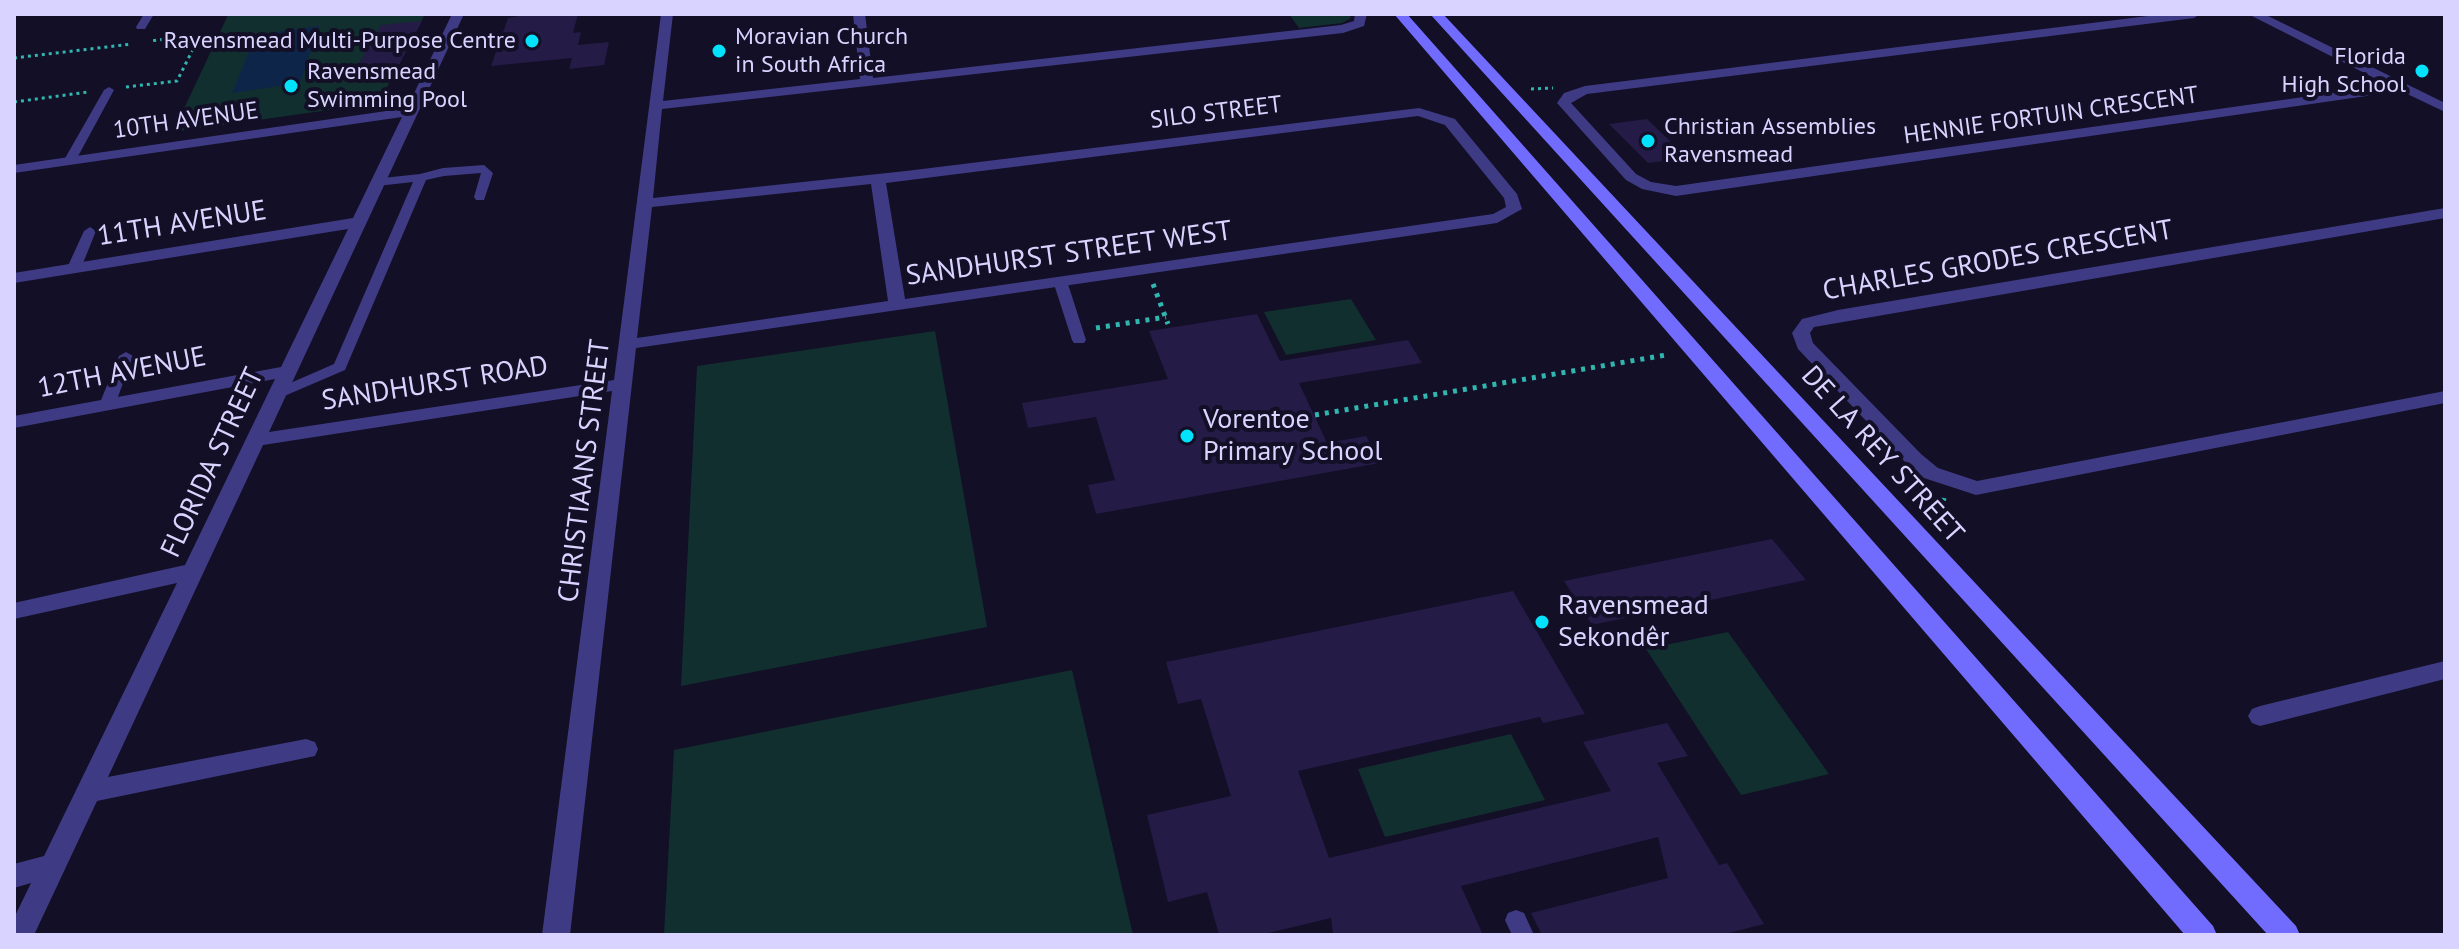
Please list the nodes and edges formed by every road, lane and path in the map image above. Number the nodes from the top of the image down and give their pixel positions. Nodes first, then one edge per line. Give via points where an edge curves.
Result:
1 (149, 14) edge
2 (458, 14) edge
3 (667, 14) edge
4 (859, 14) edge
5 (1400, 14) edge
6 (1436, 14) edge
7 (2194, 14) edge
8 (2254, 14) edge
9 (1361, 18) edge
10 (141, 27) joint
11 (132, 44) junction
12 (14, 58) edge
13 (867, 82) junction
14 (2403, 87) junction
15 (109, 90) junction
16 (14, 102) edge
17 (656, 106) junction
18 (2445, 108) edge
19 (412, 111) junction
20 (70, 160) junction
21 (14, 169) edge
22 (421, 178) junction
23 (878, 178) junction
24 (377, 182) junction
25 (480, 197) dead end
26 (645, 203) junction
27 (1514, 209) joint
28 (2445, 213) edge
29 (359, 222) junction
30 (90, 231) dead end
31 (74, 268) junction
32 (1149, 276) dead end
33 (14, 278) edge
34 (1060, 281) junction
35 (897, 305) junction
36 (1166, 317) junction
37 (1168, 324) dead end
38 (1078, 335) joint
39 (629, 344) junction
40 (1666, 355) dead end
41 (126, 356) dead end
42 (288, 371) junction
43 (623, 384) junction
44 (277, 394) junction
45 (2445, 397) edge
46 (107, 405) junction
47 (1315, 415) dead end
48 (14, 422) edge
49 (255, 440) junction
50 (1945, 491) dead end
51 (1939, 520) dead end
52 (193, 571) junction
53 (14, 611) edge
54 (2445, 670) edge
55 (2260, 716) dead end
56 (306, 749) dead end
57 (87, 792) junction
58 (52, 866) junction
59 (14, 876) edge
60 (20, 935) edge
61 (556, 935) edge
62 (2203, 935) edge
63 (2286, 935) edge

1 - 10 lane
2 - 19 street, FLORIDA STREET
3 - 17 street, CHRISTIAANS STREET
4 - 13 street
5 - 62 main road
6 - 63 main road, DE LA REY STREET
7 - 14 street, HENNIE FORTUIN CRESCENT via 1585,90 1564,103 1631,177 1676,191
8 - 14 street
9 - 13 street via 1343,29
10 - 11 path
11 - 12 path
11 - 15 path via 200,35 177,81
13 - 17 street
14 - 18 street
15 - 16 path
15 - 20 lane
17 - 26 street, CHRISTIAANS STREET
19 - 20 street, 10TH AVENUE
19 - 24 street, FLORIDA STREET
20 - 21 street, 10TH AVENUE
22 - 24 lane
22 - 25 lane via 484,169
22 - 44 lane via 340,367
23 - 26 street, SILO STREET
23 - 27 street, SILO STREET via 1419,112 1450,122 1512,197
23 - 35 street
24 - 29 street, FLORIDA STREET
26 - 39 street, CHRISTIAANS STREET
27 - 34 street, SANDHURST STREET WEST via 1497,218
28 - 45 street, CHARLES GRODES CRESCENT via 1838,315 1811,322 1801,333 1804,345 1914,459 1941,478 1976,488
29 - 31 street, 11TH AVENUE
29 - 42 street, FLORIDA STREET
30 - 31 lane
31 - 33 street, 11TH AVENUE
32 - 36 path
34 - 35 street, SANDHURST STREET WEST
34 - 38 lane
35 - 39 street, SANDHURST STREET WEST
36 - 37 path
36 - 38 path
39 - 43 street, CHRISTIAANS STREET
40 - 47 path
41 - 46 lane
42 - 44 street, FLORIDA STREET
42 - 46 street, 12TH AVENUE
43 - 49 street, SANDHURST ROAD
43 - 61 street, CHRISTIAANS STREET
44 - 49 street, FLORIDA STREET
46 - 48 street, 12TH AVENUE
49 - 52 street, FLORIDA STREET
50 - 51 path
52 - 53 street
52 - 57 street, FLORIDA STREET
54 - 55 street
56 - 57 street
57 - 58 street, FLORIDA STREET
58 - 59 street
58 - 60 street, FLORIDA STREET

